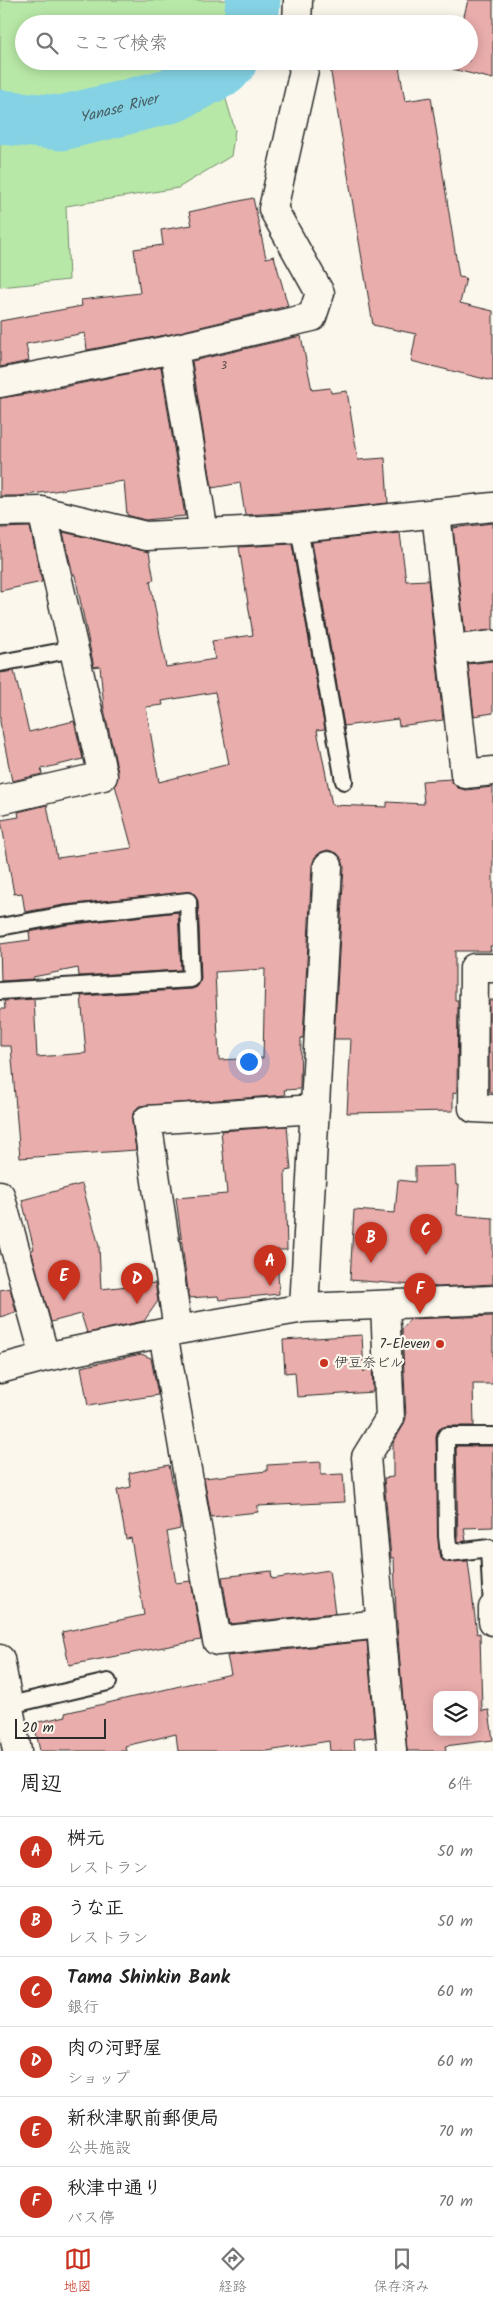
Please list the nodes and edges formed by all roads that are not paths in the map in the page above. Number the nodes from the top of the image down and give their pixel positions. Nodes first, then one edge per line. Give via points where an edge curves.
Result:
1 (298, 0) edge
2 (297, 15) edge
3 (304, 70) edge
4 (174, 349) junction
5 (0, 384) edge
6 (493, 507) edge
7 (42, 511) junction
8 (0, 512) edge
9 (436, 513) junction
10 (299, 528) junction
11 (204, 533) junction
12 (493, 645) edge
13 (74, 649) junction
14 (451, 650) junction
15 (0, 663) edge
16 (493, 771) edge
17 (344, 781) dead end
18 (0, 800) edge
19 (328, 866) dead end
20 (0, 927) edge
21 (493, 968) edge
22 (0, 991) edge
23 (315, 1109) junction
24 (493, 1109) edge
25 (0, 1195) edge
26 (4, 1223) edge
27 (493, 1300) edge
28 (385, 1305) junction
29 (304, 1308) junction
30 (170, 1331) junction
31 (45, 1357) junction
32 (0, 1369) edge
33 (493, 1436) edge
34 (493, 1612) edge
35 (381, 1624) junction
36 (0, 1659) edge
37 (108, 1682) dead end
38 (10, 1705) junction
39 (17, 1751) edge
40 (392, 1751) edge

1 - 2 street
3 - 4 street via 273,209 320,293 312,317
4 - 5 street
4 - 11 street
6 - 9 street
7 - 8 street
7 - 11 street via 146,536
7 - 13 street
9 - 10 street
9 - 14 street
10 - 11 street
10 - 17 lane
12 - 14 street
13 - 15 lane
13 - 18 street via 103,776
14 - 16 street via 465,774
19 - 23 street
20 - 22 lane via 64,915 188,901 190,979
21 - 24 street via 474,968 473,1108
23 - 29 street
23 - 30 street via 147,1120
25 - 26 street
26 - 31 street
27 - 28 street
28 - 29 street
28 - 35 street via 390,1418 366,1457
29 - 30 street
30 - 31 street
30 - 35 street via 217,1641
31 - 32 street
33 - 34 lane via 446,1436 450,1553 489,1548
35 - 40 street
36 - 38 street
37 - 38 lane
38 - 39 street

